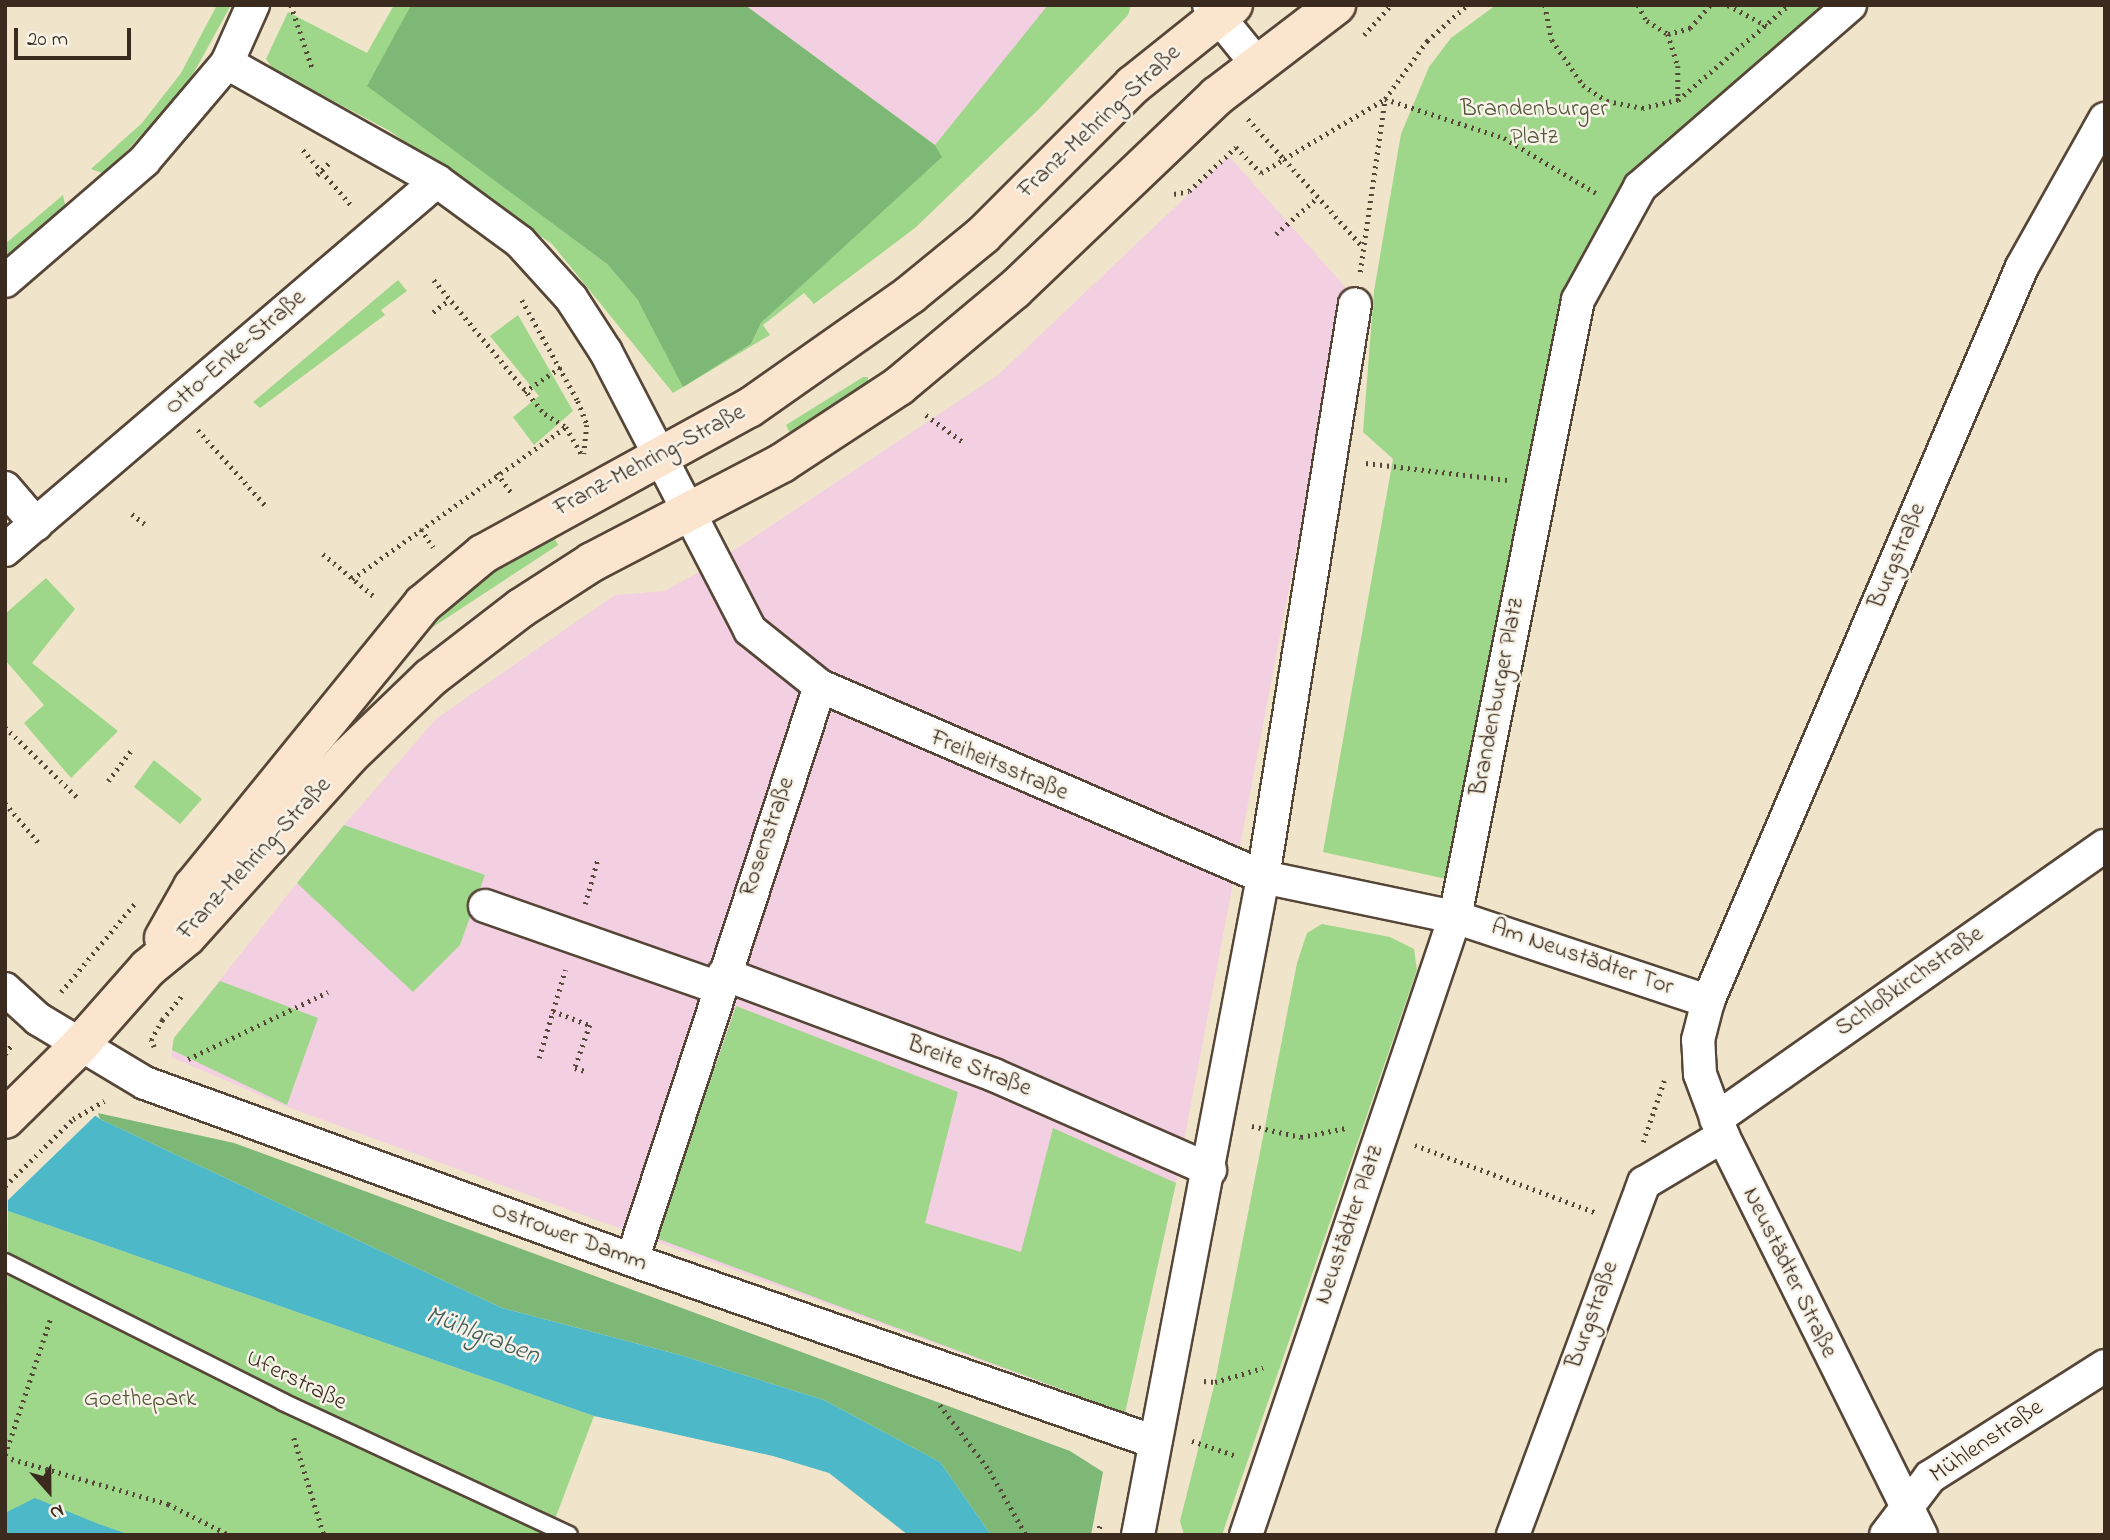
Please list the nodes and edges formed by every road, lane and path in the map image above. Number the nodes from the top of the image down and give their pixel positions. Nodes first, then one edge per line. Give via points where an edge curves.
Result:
1 (253, 5) edge
2 (1336, 5) edge
3 (1391, 5) edge
4 (1467, 5) edge
5 (1545, 5) edge
6 (1638, 5) edge
7 (1710, 5) edge
8 (1728, 5) edge
9 (1789, 5) edge
10 (1850, 5) edge
11 (1220, 9) edge
12 (1765, 25) junction
13 (1368, 33) dead end
14 (1668, 34) junction
15 (1808, 39) junction
16 (227, 63) junction
17 (1257, 64) junction
18 (1385, 99) junction
19 (1678, 100) junction
20 (2105, 120) edge
21 (1253, 125) dead end
22 (297, 143) dead end
23 (1284, 159) junction
24 (1667, 162) junction
25 (437, 181) junction
26 (1189, 191) dead end
27 (1318, 197) junction
28 (355, 209) dead end
29 (1626, 212) junction
30 (1276, 234) dead end
31 (1363, 247) junction
32 (434, 280) dead end
33 (5, 281) edge
34 (515, 290) dead end
35 (449, 300) junction
36 (1355, 304) joint
37 (433, 312) dead end
38 (561, 367) junction
39 (524, 392) junction
40 (175, 405) junction
41 (926, 415) dead end
42 (566, 426) junction
43 (963, 442) dead end
44 (660, 456) junction
45 (1382, 465) dead end
46 (497, 473) junction
47 (1539, 484) junction
48 (5, 488) edge
49 (516, 498) dead end
50 (265, 505) dead end
51 (132, 514) dead end
52 (687, 514) junction
53 (36, 524) junction
54 (145, 524) dead end
55 (421, 529) junction
56 (5, 550) edge
57 (436, 551) dead end
58 (323, 554) dead end
59 (352, 579) junction
60 (380, 601) dead end
61 (820, 686) junction
62 (5, 727) edge
63 (132, 749) dead end
64 (108, 781) dead end
65 (78, 798) dead end
66 (5, 803) edge
67 (39, 843) dead end
68 (2105, 846) edge
69 (1263, 877) junction
70 (485, 906) dead end
71 (1455, 917) junction
72 (148, 968) junction
73 (722, 981) junction
74 (5, 989) edge
75 (328, 992) dead end
76 (1708, 1001) junction
77 (553, 1011) dead end
78 (12, 1046) dead end
79 (79, 1046) junction
80 (5, 1054) edge
81 (178, 1064) dead end
82 (585, 1071) dead end
83 (86, 1107) dead end
84 (1220, 1118) junction
85 (5, 1119) edge
86 (1719, 1128) junction
87 (1382, 1132) junction
88 (1210, 1170) junction
89 (5, 1186) edge
90 (1625, 1228) junction
91 (632, 1260) junction
92 (5, 1262) edge
93 (61, 1287) junction
94 (2105, 1366) edge
95 (1267, 1367) dead end
96 (1169, 1376) junction
97 (283, 1402) junction
98 (937, 1402) dead end
99 (1156, 1437) junction
100 (5, 1456) edge
101 (1247, 1460) dead end
102 (1913, 1522) edge
103 (229, 1535) edge
104 (324, 1535) edge
105 (569, 1535) edge
106 (1026, 1535) edge
107 (1138, 1535) edge
108 (1246, 1535) edge
109 (1513, 1535) edge
110 (1886, 1535) edge

1 - 16 street
2 - 17 main road
3 - 13 path
4 - 18 path via 1427,41
5 - 19 path via 1552,40 1583,85 1607,102 1642,108
6 - 14 path via 1647,21
7 - 14 path via 1690,28
8 - 12 path
9 - 12 path
10 - 15 street, Brandenburger Platz
11 - 17 street
11 - 44 main road, Franz-Mehring-Straße via 1133,85 983,235 911,294 794,379
12 - 15 path
12 - 19 path
14 - 19 path via 1678,66
15 - 24 street, Brandenburger Platz
16 - 25 street
16 - 33 street via 144,161
17 - 52 main road, Franz-Mehring-Straße via 1217,96 1014,290 899,386 782,463
18 - 23 path
18 - 29 path via 1504,138
18 - 31 path
19 - 24 path
20 - 76 street, Burgstraße via 2022,267
21 - 23 path
22 - 28 path
23 - 26 path via 1261,173 1236,147
23 - 27 path
24 - 29 street, Brandenburger Platz via 1640,187
25 - 40 street, Otto-Enke-Straße
25 - 44 street via 520,242 571,298 606,352
27 - 30 path
27 - 31 path
29 - 47 street, Brandenburger Platz via 1578,300
31 - 36 path
32 - 35 path
34 - 38 path
35 - 37 path
35 - 39 path
36 - 69 street
38 - 39 path
38 - 42 path via 587,425 583,458
39 - 42 path via 545,414
40 - 50 path
40 - 53 street, Otto-Enke-Straße
41 - 43 path
42 - 46 path
44 - 52 street, Freiheitsstraße
44 - 72 main road, Franz-Mehring-Straße via 483,554 423,604 193,887
45 - 47 path
46 - 49 path
46 - 55 path
47 - 71 street, Brandenburger Platz
48 - 53 street
51 - 54 path
52 - 61 street, Freiheitsstraße via 750,629
52 - 72 main road, Franz-Mehring-Straße via 592,562 521,608 430,678 348,757 187,936
53 - 56 street, Otto-Enke-Straße
55 - 57 path
55 - 59 path
58 - 59 path
59 - 60 path
61 - 69 street, Freiheitsstraße
61 - 73 street, Rosenstraße
62 - 65 path
63 - 64 path
66 - 67 path
68 - 86 street, Schloßkirchstraße
69 - 71 street, Freiheitsstraße
69 - 84 street
70 - 73 street
71 - 76 street, Am Neustädter Tor
71 - 87 street, Neustädter Platz
72 - 79 main road, Franz-Mehring-Straße
73 - 88 street, Breite Straße via 994,1074
73 - 91 street, Rosenstraße
74 - 79 street, Ostrower Damm via 38,1019
75 - 81 path
76 - 86 street, Neustädter Straße via 1698,1040 1700,1074
77 - 82 path via 590,1025 575,1068
78 - 80 path
79 - 85 main road, Franz-Mehring-Straße
79 - 91 street, Ostrower Damm via 145,1083
83 - 89 path
84 - 87 path via 1301,1137 1333,1129
84 - 88 street
86 - 90 street, Burgstraße via 1643,1183
86 - 102 street, Neustädter Straße
87 - 90 path
87 - 108 street, Neustädter Platz
88 - 96 street
90 - 109 street, Burgstraße
91 - 99 street, Ostrower Damm
92 - 93 lane, Uferstraße
93 - 97 lane, Uferstraße
93 - 100 path
94 - 102 street, Mühlenstraße via 1930,1477
95 - 96 path via 1215,1382
96 - 99 street
97 - 104 path
97 - 105 lane, Uferstraße
98 - 106 path via 990,1471
99 - 101 path
99 - 107 street
100 - 103 path via 168,1504
102 - 110 street, Mühlenstraße

